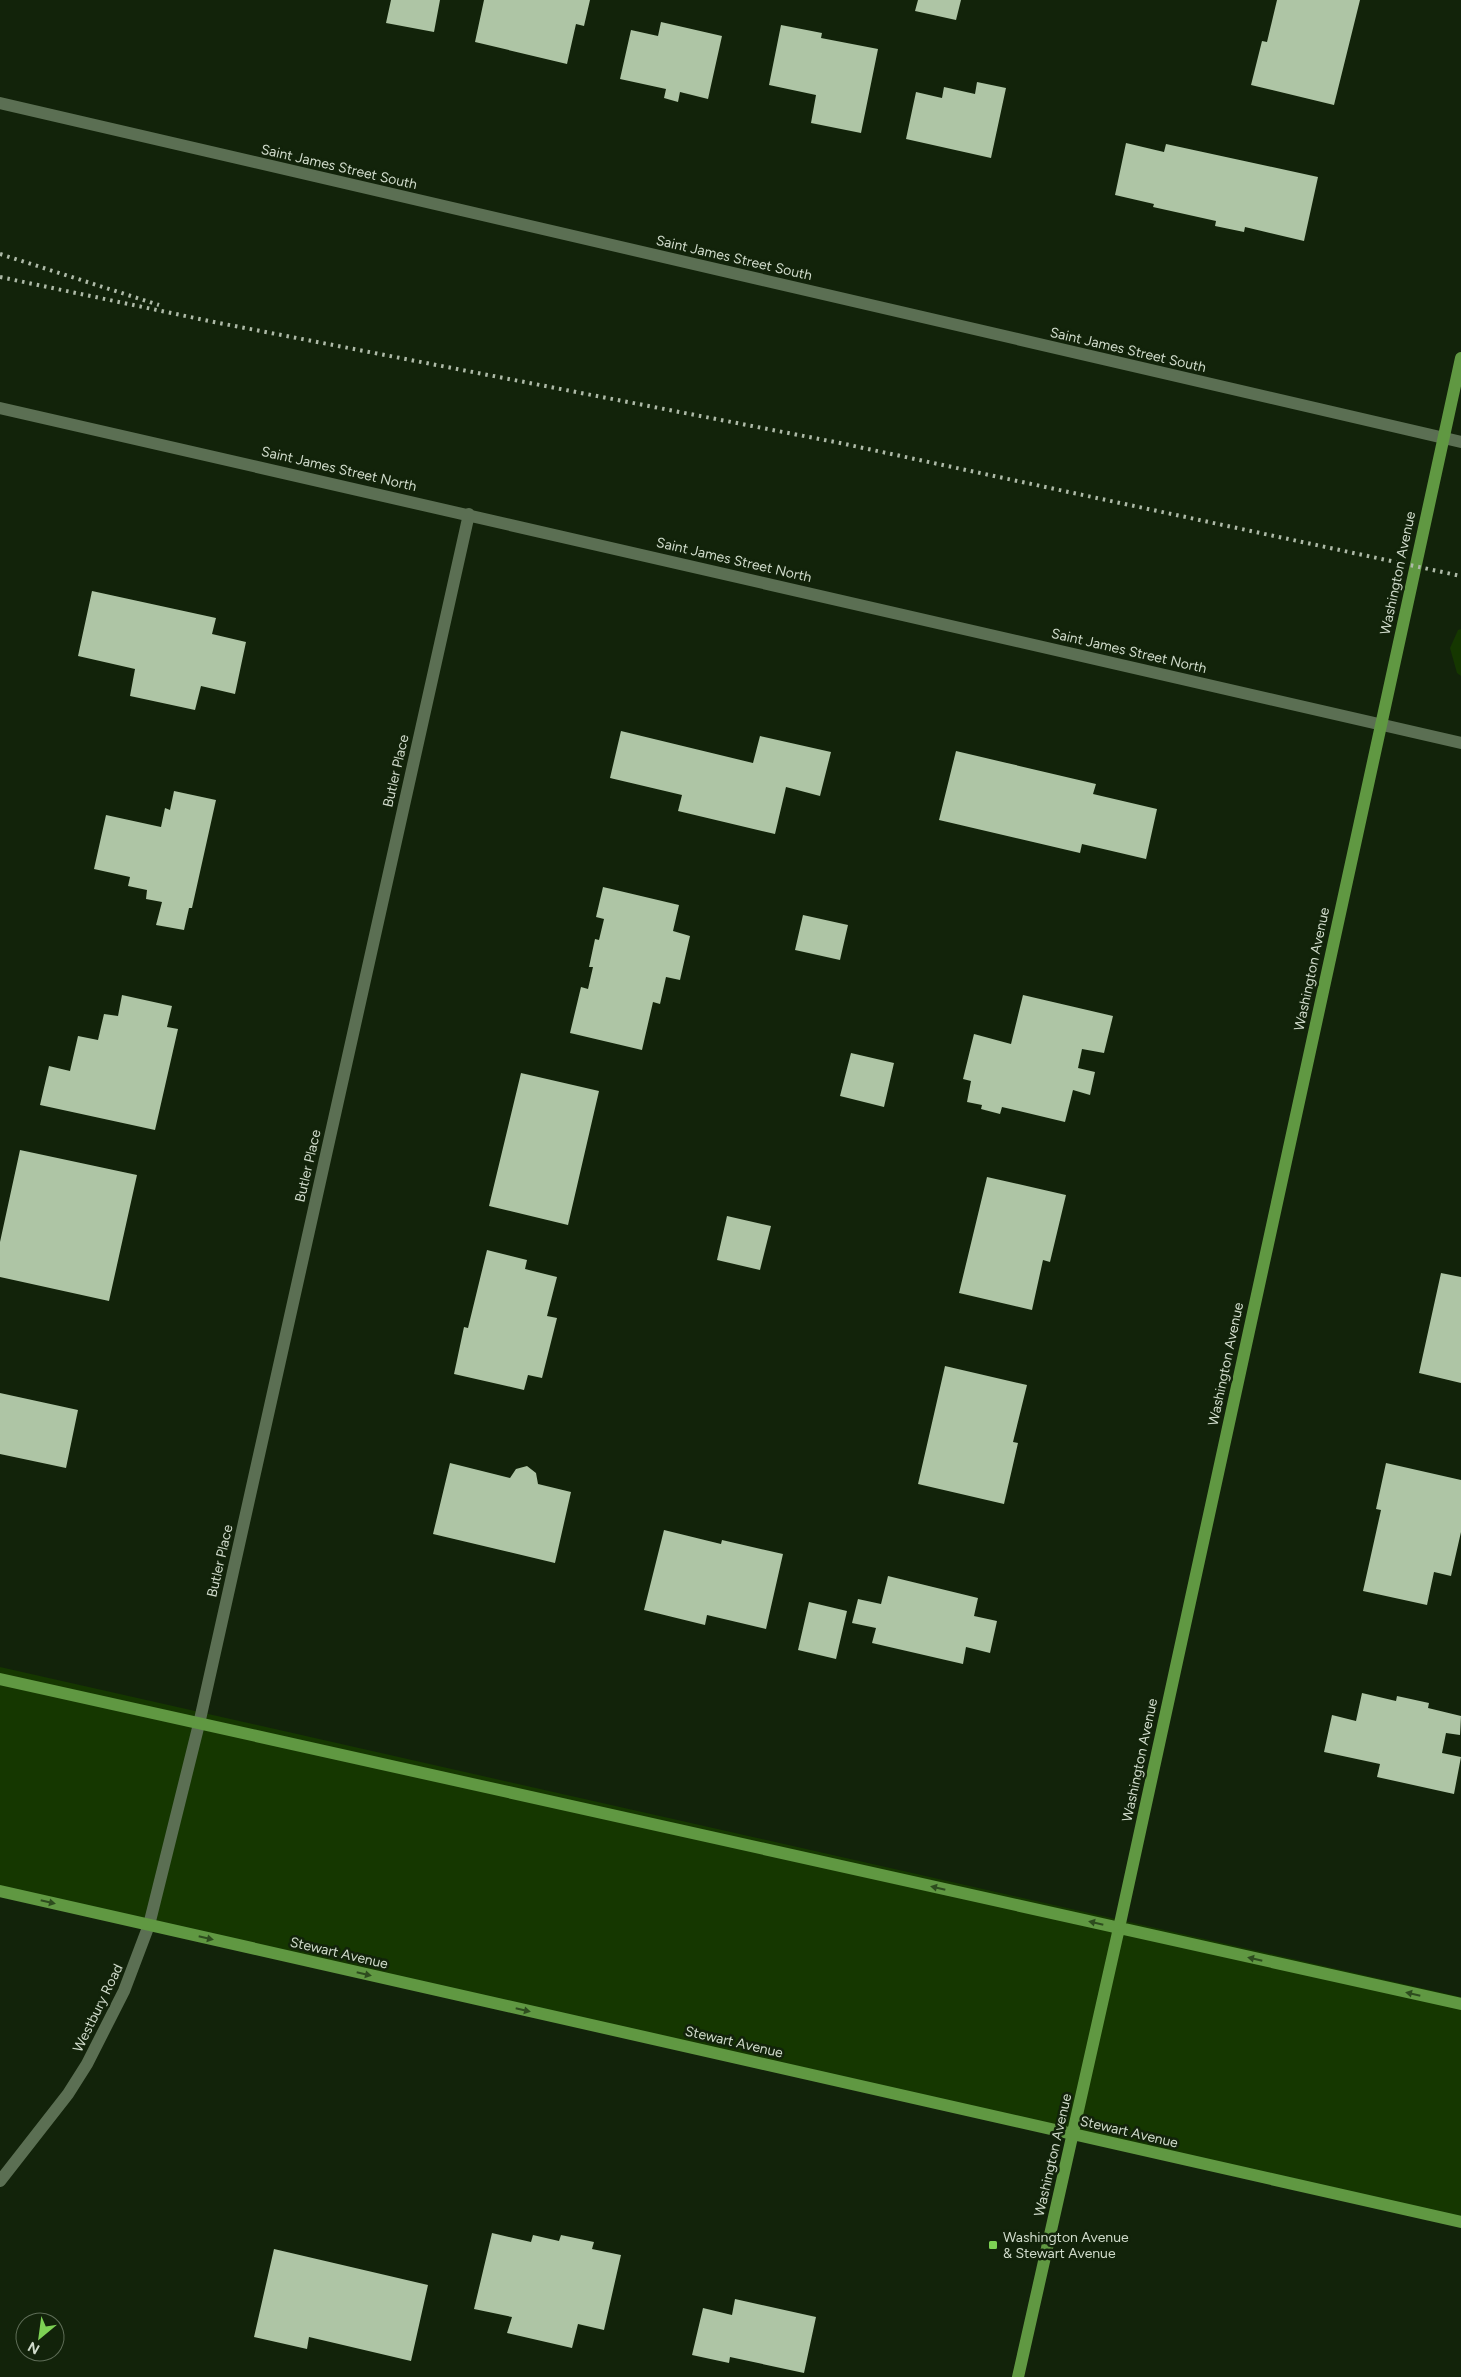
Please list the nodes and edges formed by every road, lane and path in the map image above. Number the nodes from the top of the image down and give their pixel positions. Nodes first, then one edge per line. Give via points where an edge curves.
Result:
1 (0, 103) edge
2 (1461, 358) edge
3 (0, 408) edge
4 (1442, 438) junction
5 (1461, 442) edge
6 (469, 514) junction
7 (1380, 725) junction
8 (1461, 743) edge
9 (0, 1679) edge
10 (199, 1724) junction
11 (174, 1824) joint
12 (0, 1891) edge
13 (149, 1925) junction
14 (1119, 1928) junction
15 (1461, 2004) edge
16 (1072, 2134) junction
17 (0, 2181) edge
18 (1461, 2222) edge
19 (1018, 2377) edge

1 - 4 street, Saint James Street South
2 - 4 main road, Washington Avenue
3 - 6 street, Saint James Street North
4 - 5 street, Saint James Street South
4 - 7 main road, Washington Avenue
6 - 7 street, Saint James Street North
6 - 10 street, Butler Place
7 - 8 street, Saint James Street North
7 - 14 main road, Washington Avenue
9 - 10 main road
10 - 11 street, Butler Place
14 -> 10 main road
11 - 13 street, Westbury Road
12 -> 13 main road, Stewart Avenue
13 -> 16 main road, Stewart Avenue
13 - 17 street, Westbury Road via 124,1991 87,2064 68,2094
15 -> 14 main road
14 - 16 main road, Washington Avenue
16 - 18 main road, Stewart Avenue
16 - 19 main road, Washington Avenue

